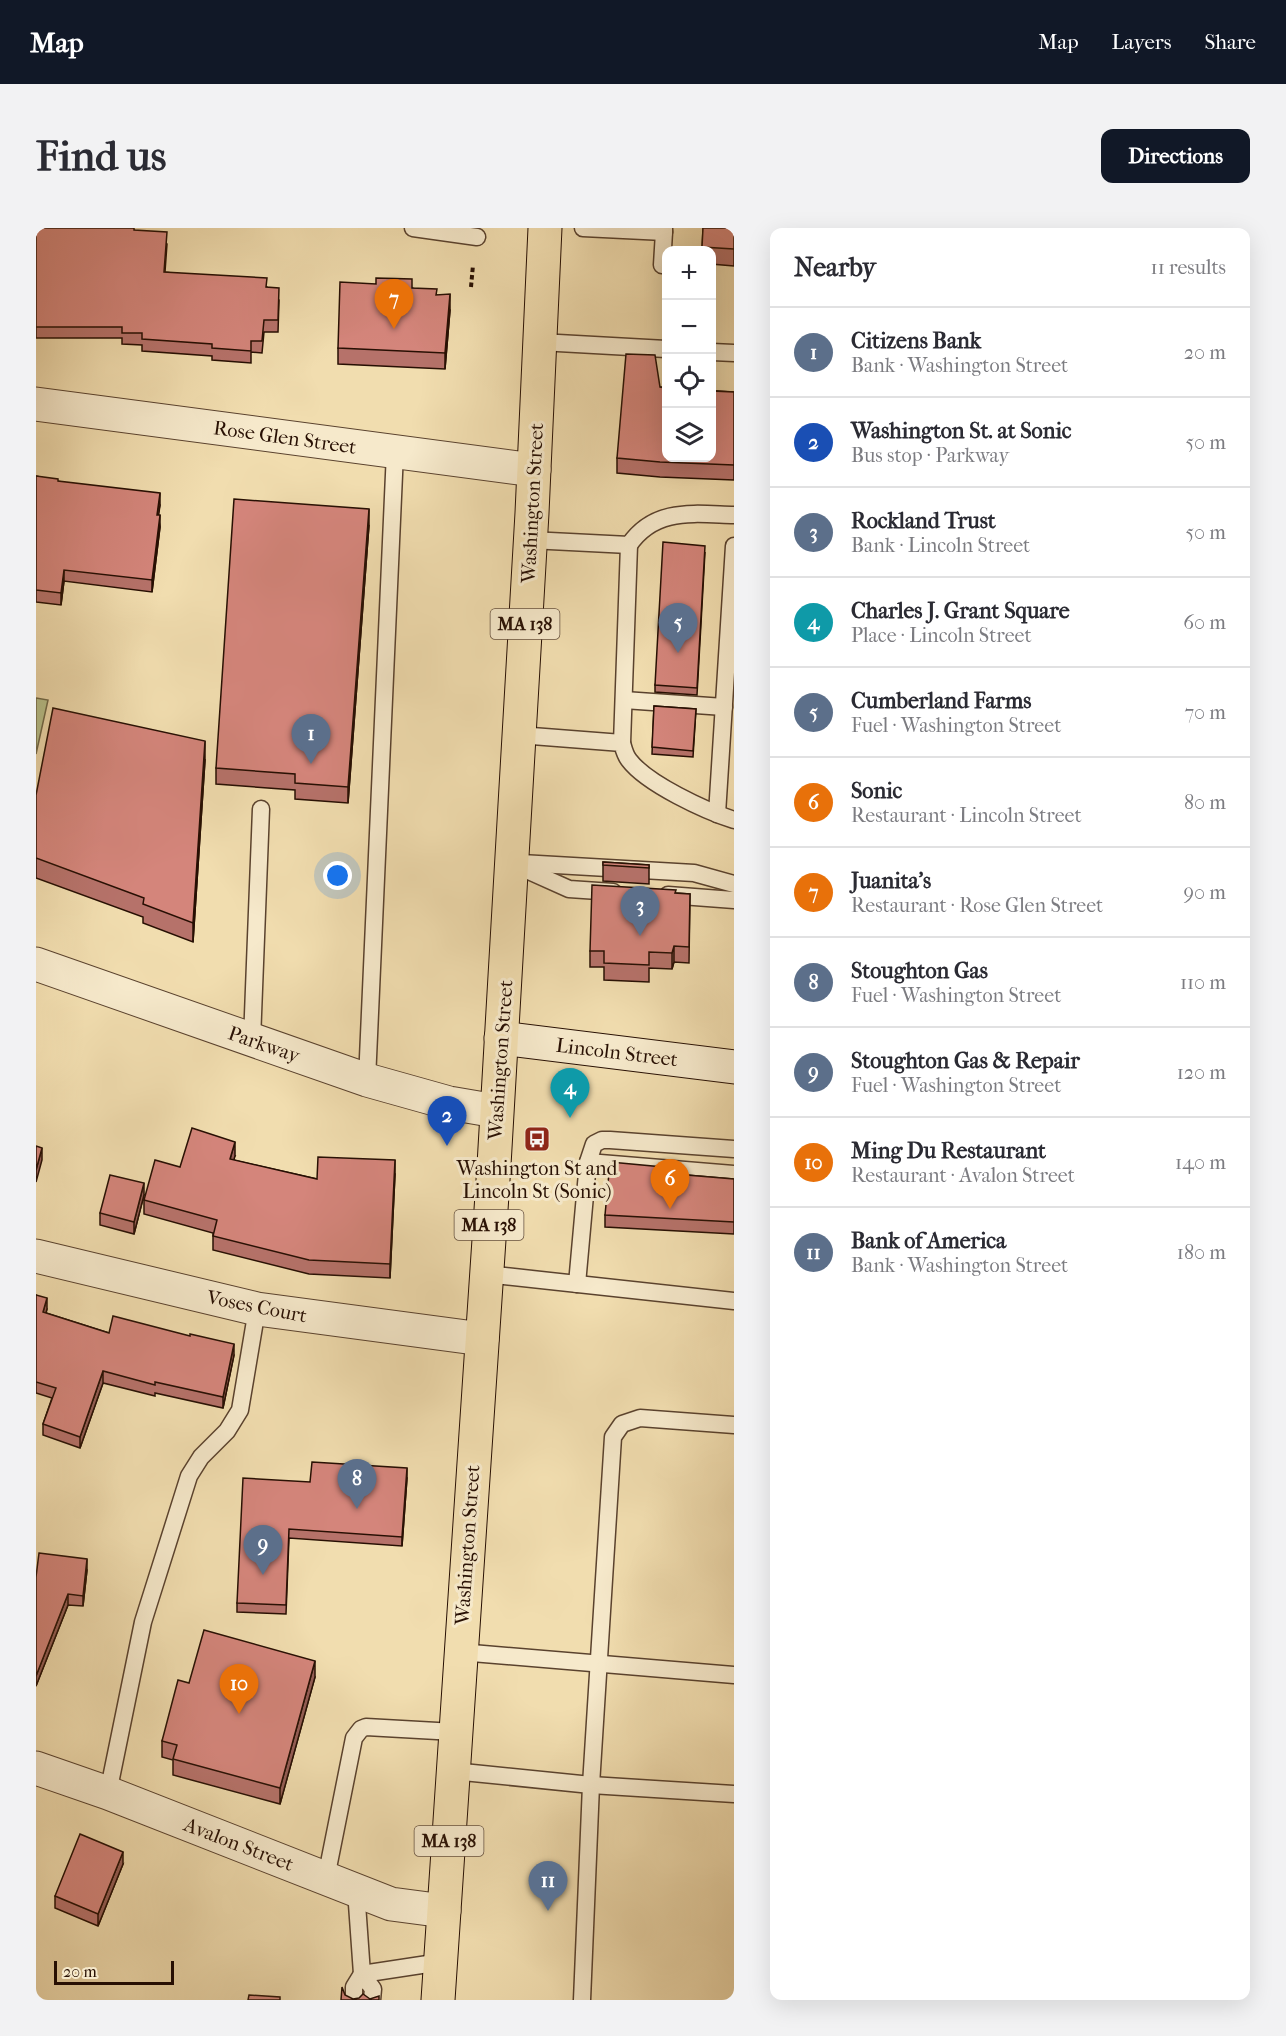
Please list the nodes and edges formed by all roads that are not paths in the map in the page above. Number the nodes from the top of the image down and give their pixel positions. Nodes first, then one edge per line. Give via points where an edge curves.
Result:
1 (413, 228) edge
2 (545, 228) edge
3 (583, 228) edge
4 (664, 230) edge
5 (477, 237) dead end
6 (663, 246) edge
7 (540, 342) junction
8 (662, 349) edge
9 (716, 352) edge
10 (734, 353) edge
11 (36, 404) edge
12 (395, 452) junction
13 (534, 470) junction
14 (734, 515) edge
15 (530, 540) junction
16 (629, 545) junction
17 (734, 546) edge
18 (624, 700) junction
19 (724, 707) junction
20 (519, 735) junction
21 (622, 743) junction
22 (261, 809) dead end
23 (717, 814) junction
24 (734, 820) edge
25 (512, 863) junction
26 (734, 884) edge
27 (628, 892) edge
28 (651, 894) edge
29 (734, 900) edge
30 (36, 964) edge
31 (501, 1038) junction
32 (252, 1040) junction
33 (734, 1067) edge
34 (367, 1080) junction
35 (496, 1111) junction
36 (734, 1149) edge
37 (588, 1162) junction
38 (734, 1174) edge
39 (36, 1256) edge
40 (486, 1274) junction
41 (577, 1284) junction
42 (734, 1301) edge
43 (257, 1309) junction
44 (482, 1339) junction
45 (734, 1425) edge
46 (460, 1652) junction
47 (599, 1665) junction
48 (734, 1675) edge
49 (455, 1732) junction
50 (36, 1768) edge
51 (453, 1772) junction
52 (591, 1785) junction
53 (108, 1793) junction
54 (734, 1794) edge
55 (326, 1878) junction
56 (356, 1890) junction
57 (444, 1911) junction
58 (441, 1962) junction
59 (362, 1974) junction
60 (354, 2000) edge
61 (372, 2000) edge
62 (438, 2000) edge
63 (582, 2000) edge

1 - 5 lane
2 - 7 main road, Washington Street / MA 138
3 - 4 lane
4 - 6 lane
7 - 8 lane
7 - 13 main road, Washington Street / MA 138
9 - 10 lane
11 - 12 street, Rose Glen Street
12 - 13 street, Rose Glen Street
12 - 34 lane
13 - 15 main road, Washington Street / MA 138
14 - 16 lane via 675,514 637,533
15 - 16 lane
15 - 20 main road, Washington Street / MA 138
16 - 18 lane
17 - 19 lane
18 - 19 lane
18 - 21 lane
19 - 23 lane
20 - 21 lane
20 - 25 main road, Washington Street / MA 138
21 - 23 lane via 630,761 650,779
22 - 32 lane
23 - 24 lane
25 - 26 lane via 694,873
25 - 27 lane via 569,889
25 - 31 main road, Washington Street / MA 138
28 - 29 lane
30 - 32 street, Parkway
31 - 33 street, Lincoln Street
31 - 35 main road, Washington Street / MA 138
32 - 34 street, Parkway
34 - 35 street, Parkway via 449,1103
35 - 40 main road, Washington Street / MA 138
36 - 37 lane via 602,1140 594,1144
37 - 38 lane
37 - 41 lane
39 - 43 street, Voses Court
40 - 41 lane
40 - 44 main road, Washington Street / MA 138
41 - 42 lane
43 - 44 street, Voses Court
43 - 53 lane via 240,1410 189,1476 143,1622
44 - 46 main road, Washington Street / MA 138
45 - 47 lane via 640,1418 622,1424 613,1437
46 - 47 lane
46 - 49 main road, Washington Street / MA 138
47 - 48 lane
47 - 52 lane
49 - 51 main road, Washington Street / MA 138
49 - 55 lane via 366,1727 357,1733
50 - 53 street, Avalon Street
51 - 52 lane
51 - 57 main road, Washington Street / MA 138
52 - 54 lane
52 - 63 lane
53 - 55 street, Avalon Street
55 - 56 street, Avalon Street
56 - 57 street, Avalon Street via 391,1904
56 - 59 lane
57 - 58 main road, Washington Street / MA 138
58 - 59 lane
58 - 62 main road, Washington Street / MA 138
59 - 60 lane via 354,1987
59 - 61 lane via 373,1989

